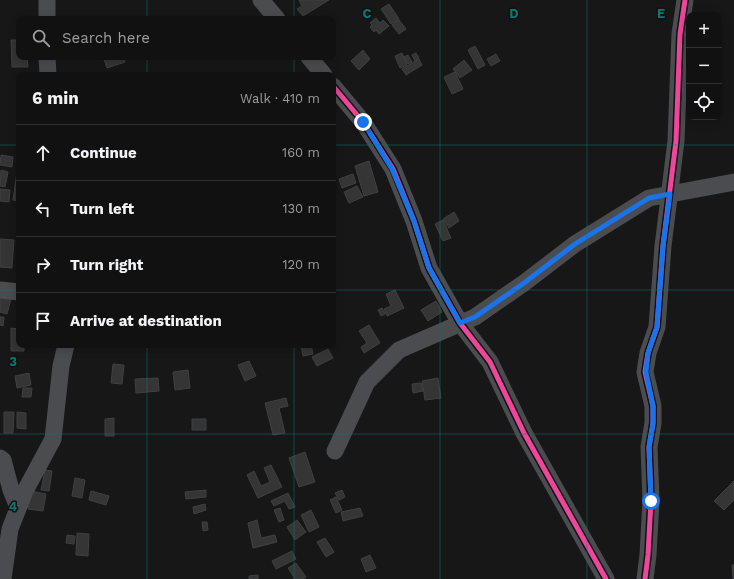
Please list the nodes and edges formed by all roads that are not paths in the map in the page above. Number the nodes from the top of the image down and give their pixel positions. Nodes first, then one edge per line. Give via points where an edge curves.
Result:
1 (47, 0) edge
2 (261, 0) edge
3 (685, 0) edge
4 (47, 16) edge
5 (274, 16) edge
6 (47, 60) edge
7 (312, 60) edge
8 (48, 72) edge
9 (322, 72) edge
10 (336, 90) edge
11 (734, 182) edge
12 (670, 194) junction
13 (0, 290) edge
14 (16, 292) edge
15 (460, 323) junction
16 (65, 348) edge
17 (335, 451) dead end
18 (0, 458) edge
19 (18, 507) junction
20 (3, 579) edge
21 (606, 579) edge
22 (645, 579) edge

1 - 4 street
2 - 5 street
3 - 12 street via 680,34 676,141
6 - 8 street
7 - 9 street
10 - 15 street via 363,122 392,169 414,221 429,268
11 - 12 street
12 - 15 street via 649,198 575,244 475,317
12 - 22 street via 657,327 648,353 646,372 653,406 653,424 649,447 651,501
13 - 14 street
15 - 17 street via 399,350 367,382
15 - 21 street via 490,362 524,433
16 - 19 street via 53,439
18 - 19 street via 3,460
19 - 20 street via 10,529

